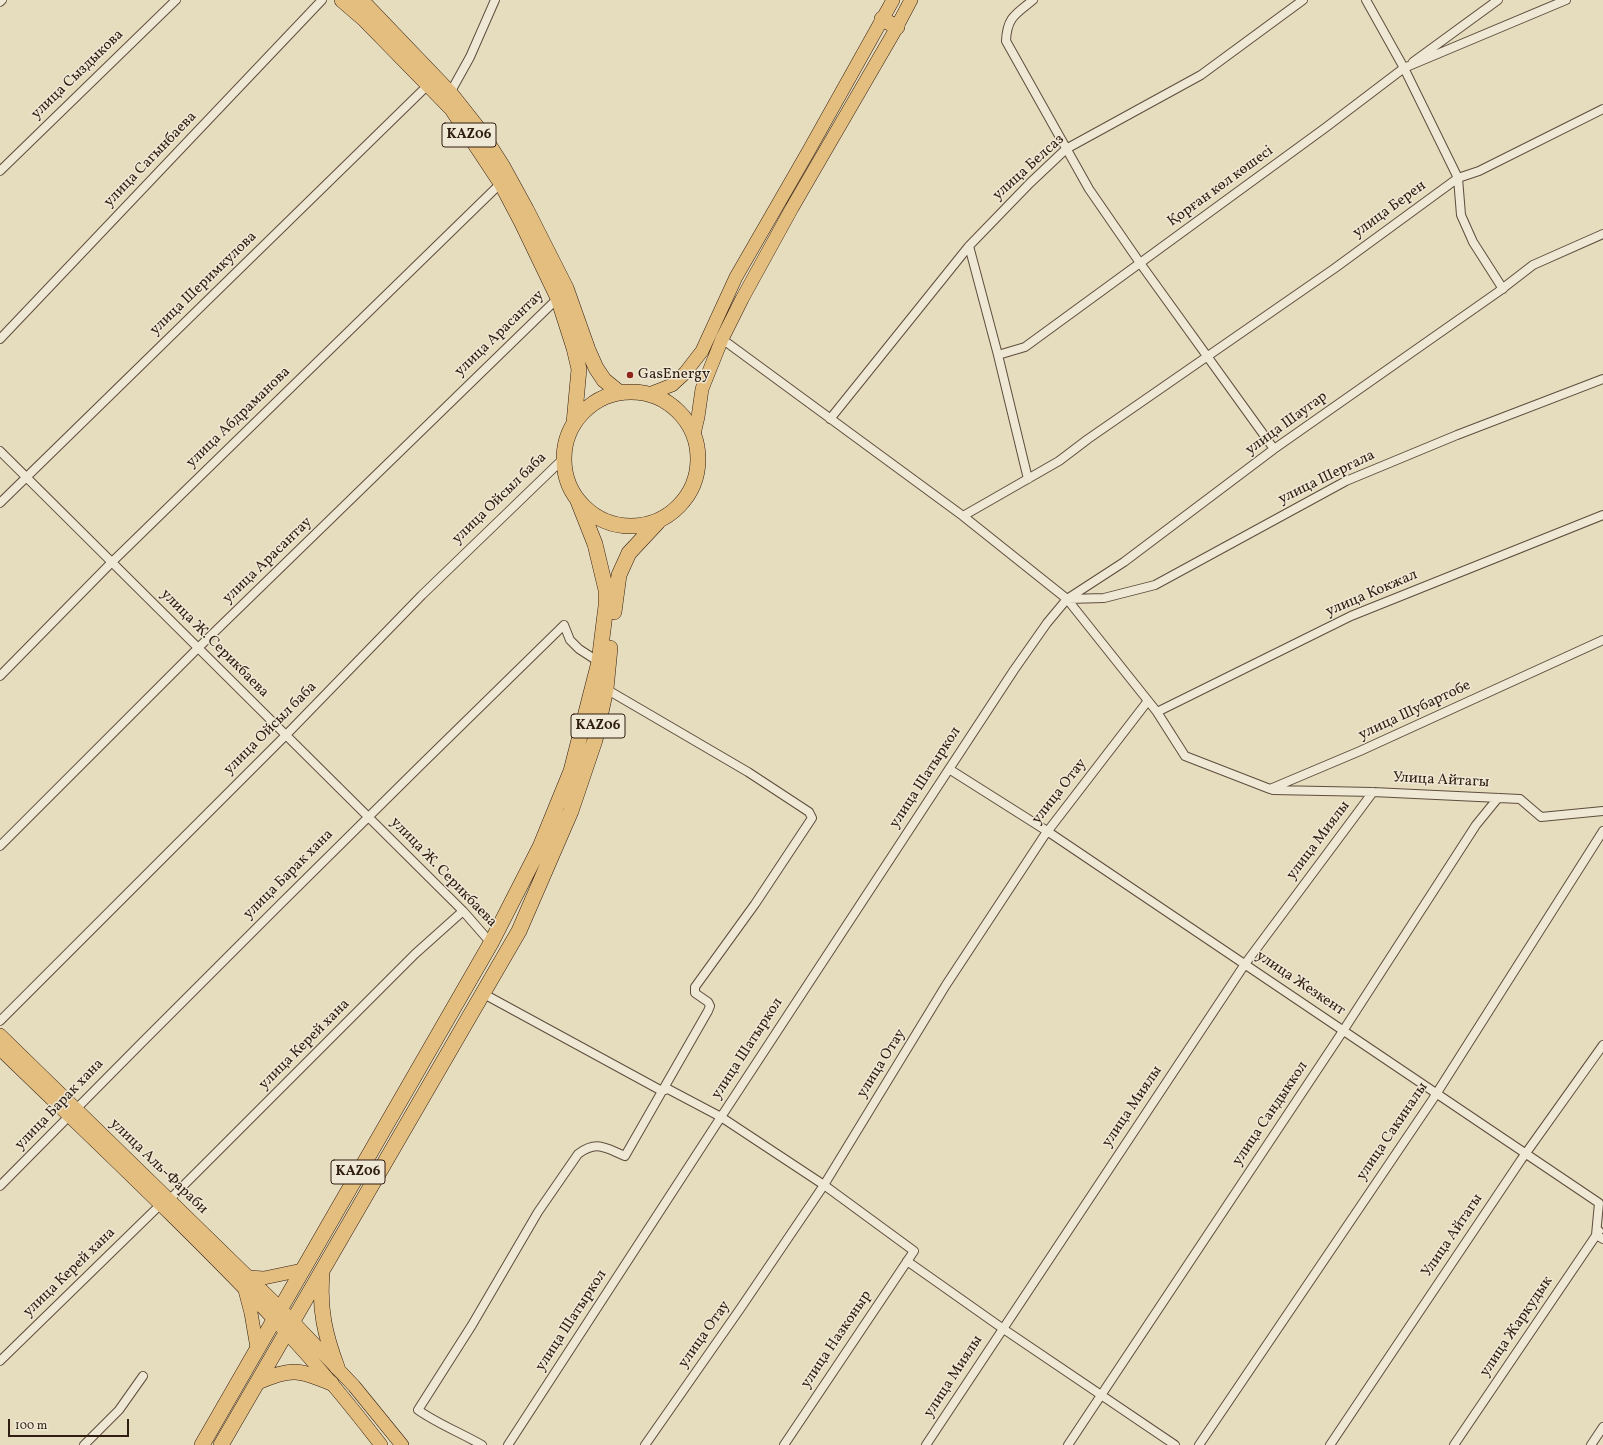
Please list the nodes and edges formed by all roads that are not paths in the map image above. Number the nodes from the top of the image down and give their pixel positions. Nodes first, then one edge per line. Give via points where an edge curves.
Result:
1 (176, 0) edge
2 (322, 0) edge
3 (342, 0) edge
4 (362, 0) edge
5 (495, 0) edge
6 (893, 0) edge
7 (911, 0) edge
8 (1033, 0) edge
9 (1303, 0) edge
10 (1366, 0) edge
11 (1498, 0) edge
12 (1566, 0) edge
13 (882, 20) junction
14 (897, 27) junction
15 (1404, 68) junction
16 (428, 85) junction
17 (450, 92) junction
18 (1603, 109) edge
19 (1066, 149) junction
20 (0, 170) edge
21 (1458, 178) junction
22 (501, 183) junction
23 (1603, 234) edge
24 (969, 246) junction
25 (1140, 263) junction
26 (1503, 289) junction
27 (558, 298) junction
28 (0, 339) edge
29 (722, 339) junction
30 (998, 355) junction
31 (1207, 356) junction
32 (1603, 379) edge
33 (620, 393) junction
34 (649, 394) junction
35 (830, 419) junction
36 (574, 423) junction
37 (694, 434) junction
38 (1274, 449) junction
39 (0, 451) edge
40 (564, 458) junction
41 (26, 477) junction
42 (1028, 479) junction
43 (578, 501) junction
44 (0, 503) edge
45 (1603, 515) edge
46 (963, 516) junction
47 (658, 522) junction
48 (112, 562) junction
49 (1067, 599) junction
50 (1603, 640) edge
51 (198, 648) junction
52 (599, 662) junction
53 (1014, 670) joint
54 (0, 676) edge
55 (606, 689) junction
56 (1147, 702) junction
57 (1157, 712) junction
58 (286, 735) junction
59 (949, 769) junction
60 (1270, 790) junction
61 (1373, 792) junction
62 (1498, 798) junction
63 (1603, 812) edge
64 (368, 816) junction
65 (1047, 831) junction
66 (1603, 831) edge
67 (0, 846) edge
68 (463, 911) junction
69 (491, 943) junction
70 (1245, 964) junction
71 (482, 993) junction
72 (0, 1021) edge
73 (1343, 1031) junction
74 (0, 1035) edge
75 (1603, 1045) edge
76 (0, 1048) edge
77 (662, 1091) junction
78 (1436, 1094) junction
79 (72, 1112) junction
80 (721, 1117) junction
81 (1525, 1154) junction
82 (824, 1185) junction
83 (0, 1186) edge
84 (165, 1202) junction
85 (1603, 1225) edge
86 (1600, 1237) edge
87 (907, 1261) junction
88 (302, 1270) junction
89 (322, 1270) junction
90 (246, 1283) junction
91 (277, 1314) junction
92 (289, 1327) junction
93 (1002, 1328) junction
94 (257, 1348) junction
95 (0, 1361) edge
96 (336, 1367) junction
97 (143, 1376) dead end
98 (258, 1382) junction
99 (331, 1383) junction
100 (1101, 1395) junction
101 (1603, 1427) edge
102 (84, 1445) edge
103 (202, 1445) edge
104 (221, 1445) edge
105 (381, 1445) edge
106 (402, 1445) edge
107 (482, 1445) edge
108 (508, 1445) edge
109 (645, 1445) edge
110 (784, 1445) edge
111 (926, 1445) edge
112 (1068, 1445) edge
113 (1175, 1445) edge
114 (1199, 1445) edge
115 (1330, 1445) edge
116 (1454, 1445) edge
117 (1592, 1445) edge

1 - 20 street, улица Сыздыкова
2 - 28 street, улица Сагынбаева
3 - 16 highway, KАZ06
4 - 17 highway, KАZ06
5 - 17 street via 470,57
6 - 13 main road
7 - 14 main road
8 - 19 street via 1010,20 1006,41
9 - 19 street, улица Белсаз via 1201,76
10 - 15 street
11 - 15 street
12 - 15 street, Қорған көл көшесі
13 - 14 highway
13 - 34 main road via 736,277 702,351 672,385
14 - 29 main road via 792,208
15 - 21 street
15 - 25 street, Қорған көл көшесі
16 - 22 highway, KАZ06 via 452,109
16 - 41 street, улица Шеримкулова
17 - 33 highway, KАZ06 via 480,131 507,174 566,288 596,368 604,380
18 - 21 street, улица Берен via 1479,171
19 - 24 street, улица Белсаз via 1030,182
19 - 25 street via 1089,189
21 - 26 street via 1461,215 1473,242
21 - 31 street, улица Берен via 1335,268
22 - 27 highway, KАZ06
22 - 48 street, улица Абдраманова
23 - 26 street, улица Шаугар via 1533,265
24 - 30 street
24 - 35 street, улица Белсаз
25 - 30 street, Қорған көл көшесі via 1025,347
25 - 31 street
26 - 38 street, улица Шаугар
27 - 36 highway, KАZ06 via 579,369
27 - 51 street, улица Арасантау
29 - 35 street
29 - 37 main road via 702,389
30 - 42 street
31 - 38 street
31 - 42 street, улица Берен via 1059,461
32 - 49 street, улица Шергала via 1346,481 1155,585 1104,598
33 - 34 highway, KАZ06
33 - 36 highway, KАZ06 via 602,398 586,409
34 - 37 highway, KАZ06 via 668,403 683,416
35 - 46 street
36 - 40 highway, KАZ06 via 566,440
37 - 47 highway, KАZ06 via 699,454 697,475 689,494 676,510
38 - 49 street, улица Шаугар via 1124,562
39 - 41 street, улица Ж. Серикбаева
40 - 43 highway, KАZ06 via 567,481
40 - 58 street, улица Ойсыл баба via 422,595
41 - 44 street, улица Шеримкулова
41 - 48 street, улица Ж. Серикбаева
42 - 46 street, улица Берен
43 - 47 highway, KАZ06 via 594,516 614,525 636,527
43 - 52 highway, KАZ06 via 595,544 606,590
45 - 57 street, улица Кокжал via 1351,616
46 - 49 street
47 - 55 highway, KАZ06 via 629,554 619,575
48 - 51 street, улица Ж. Серикбаева
48 - 54 street, улица Абдраманова
49 - 53 street, улица Шаугар
49 - 56 street
50 - 60 street, улица Шубартобе
51 - 58 street, улица Ж. Серикбаева
51 - 67 street, улица Арасантау
52 - 64 street, улица Барак хана via 570,640 564,625
52 - 69 highway, KАZ06 via 571,771 540,847
53 - 59 street, улица Шатыркол
55 - 71 highway, KАZ06 via 595,740 570,811 519,931
55 - 77 street via 748,772 809,812 812,818 755,904 695,987 695,993 710,1006
56 - 57 street
56 - 65 street, улица Отау
57 - 60 street via 1185,756
58 - 64 street, улица Ж. Серикбаева
58 - 72 street, улица Ойсыл баба
59 - 65 street, улица Жезкент
59 - 80 street, улица Шатыркол
60 - 61 street, Улица Айтагы
61 - 62 street, Улица Айтагы
61 - 70 street, улица Миялы
62 - 63 street, Улица Айтагы via 1520,799 1542,817
62 - 73 street, улица Сандыккол via 1476,825
64 - 68 street, улица Ж. Серикбаева
64 - 79 street, улица Барак хана
65 - 70 street, улица Жезкент
65 - 82 street, улица Отау via 958,966
66 - 78 street, улица Сакиналы
68 - 69 street, улица Ж. Серикбаева
68 - 84 street, улица Керей хана via 415,954
69 - 88 highway, KАZ06
70 - 73 street, улица Жезкент
70 - 93 street, улица Миялы
71 - 77 street
71 - 89 highway, KАZ06
73 - 78 street, улица Жезкент
73 - 100 street, улица Сандыккол
74 - 79 main road, улица Аль-Фараби
75 - 81 street, Улица Айтагы
76 - 79 main road, улица Аль-Фараби
77 - 80 street via 668,1089
77 - 107 street via 624,1156 599,1145 588,1147 578,1154 538,1212 472,1325 418,1410
78 - 81 street, улица Жезкент
78 - 114 street, улица Сакиналы
79 - 83 street, улица Барак хана
79 - 84 main road, улица Аль-Фараби
80 - 82 street
80 - 108 street, улица Шатыркол
81 - 86 street, улица Жезкент via 1600,1204
81 - 115 street, Улица Айтагы
82 - 87 street, улица Назконыр via 914,1251
82 - 109 street, улица Отау
84 - 90 main road, улица Аль-Фараби
84 - 95 street, улица Керей хана
85 - 86 street, улица Жаркудык
86 - 116 street, улица Жаркудык
87 - 93 street
87 - 110 street, улица Назконыр
88 - 90 main road
88 - 91 highway, KАZ06
89 - 92 highway, KАZ06
89 - 96 highway via 320,1298 323,1322
90 - 91 main road, улица Аль-Фараби
90 - 94 main road
91 - 92 main road, улица Аль-Фараби
91 - 94 highway, KАZ06
92 - 96 main road
92 - 98 highway, KАZ06
92 - 99 main road
93 - 100 street
93 - 111 street, улица Миялы
94 - 103 highway, KАZ06
96 - 106 main road
97 - 102 street via 119,1410
98 - 99 highway via 282,1373 297,1371
98 - 104 highway, KАZ06
99 - 105 main road
100 - 112 street, улица Сандыккол
100 - 113 street
101 - 117 street

